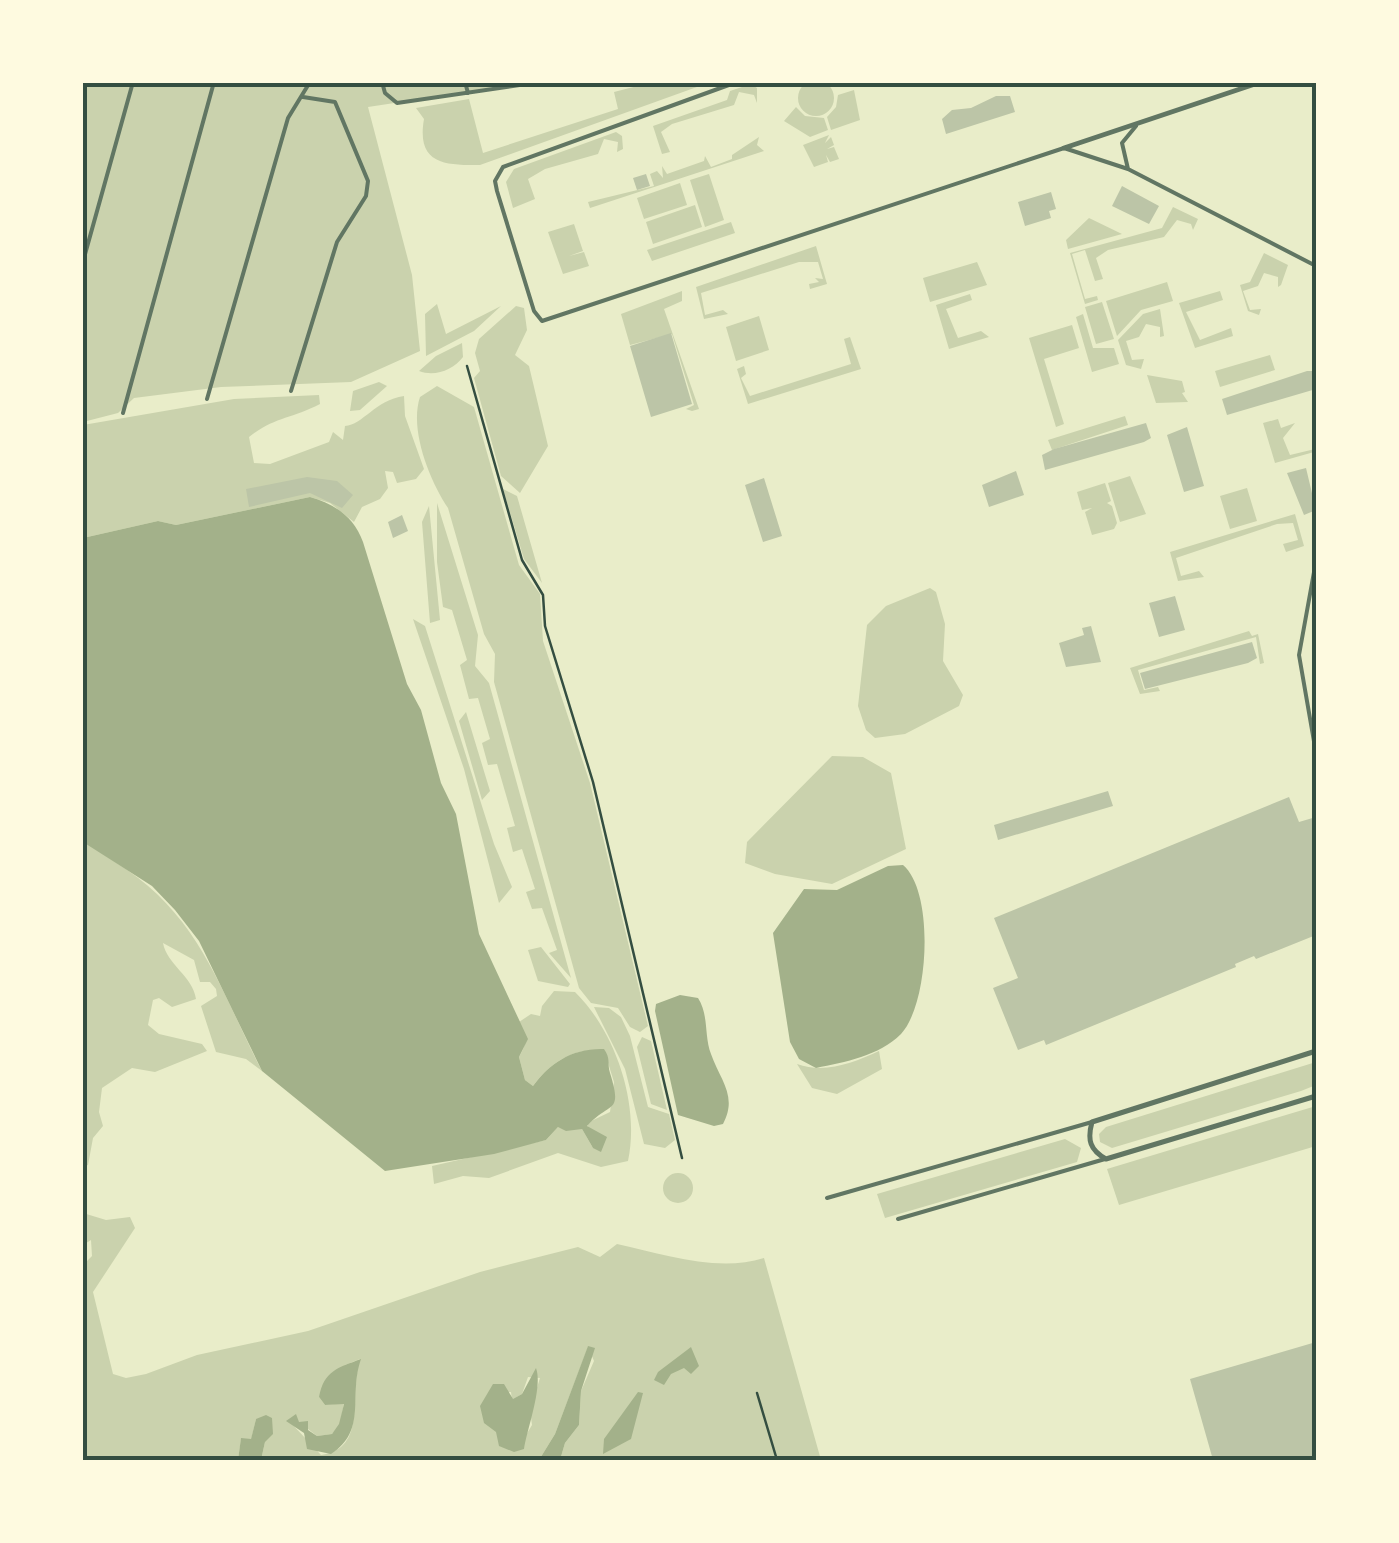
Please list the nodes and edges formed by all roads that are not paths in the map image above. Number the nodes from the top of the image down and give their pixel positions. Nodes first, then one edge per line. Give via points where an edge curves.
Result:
1 (133, 82) edge
2 (214, 82) edge
3 (310, 82) edge
4 (382, 82) edge
5 (464, 82) edge
6 (540, 82) edge
7 (737, 82) edge
8 (1260, 82) edge
9 (468, 93) junction
10 (304, 97) junction
11 (1141, 122) junction
12 (1064, 148) junction
13 (1128, 169) junction
14 (82, 265) edge
15 (1316, 266) edge
16 (290, 391) dead end
17 (207, 399) dead end
18 (123, 414) dead end
19 (1316, 561) edge
20 (1316, 753) edge
21 (1316, 1052) edge
22 (1316, 1096) edge
23 (1092, 1122) junction
24 (1106, 1159) junction
25 (827, 1198) dead end
26 (898, 1219) dead end

1 - 14 street
2 - 18 street
3 - 10 street
4 - 9 street via 397,103
5 - 9 street
6 - 9 street
7 - 12 street via 504,167 497,191 534,310 547,322
8 - 11 street
10 - 16 street via 336,102 368,181 366,196 337,242
10 - 17 street via 288,118
11 - 12 street
11 - 13 street via 1122,143
12 - 13 street
13 - 15 street
19 - 20 street via 1300,656
21 - 23 street
22 - 24 street
23 - 24 street via 1091,1146
23 - 25 street
24 - 26 street

